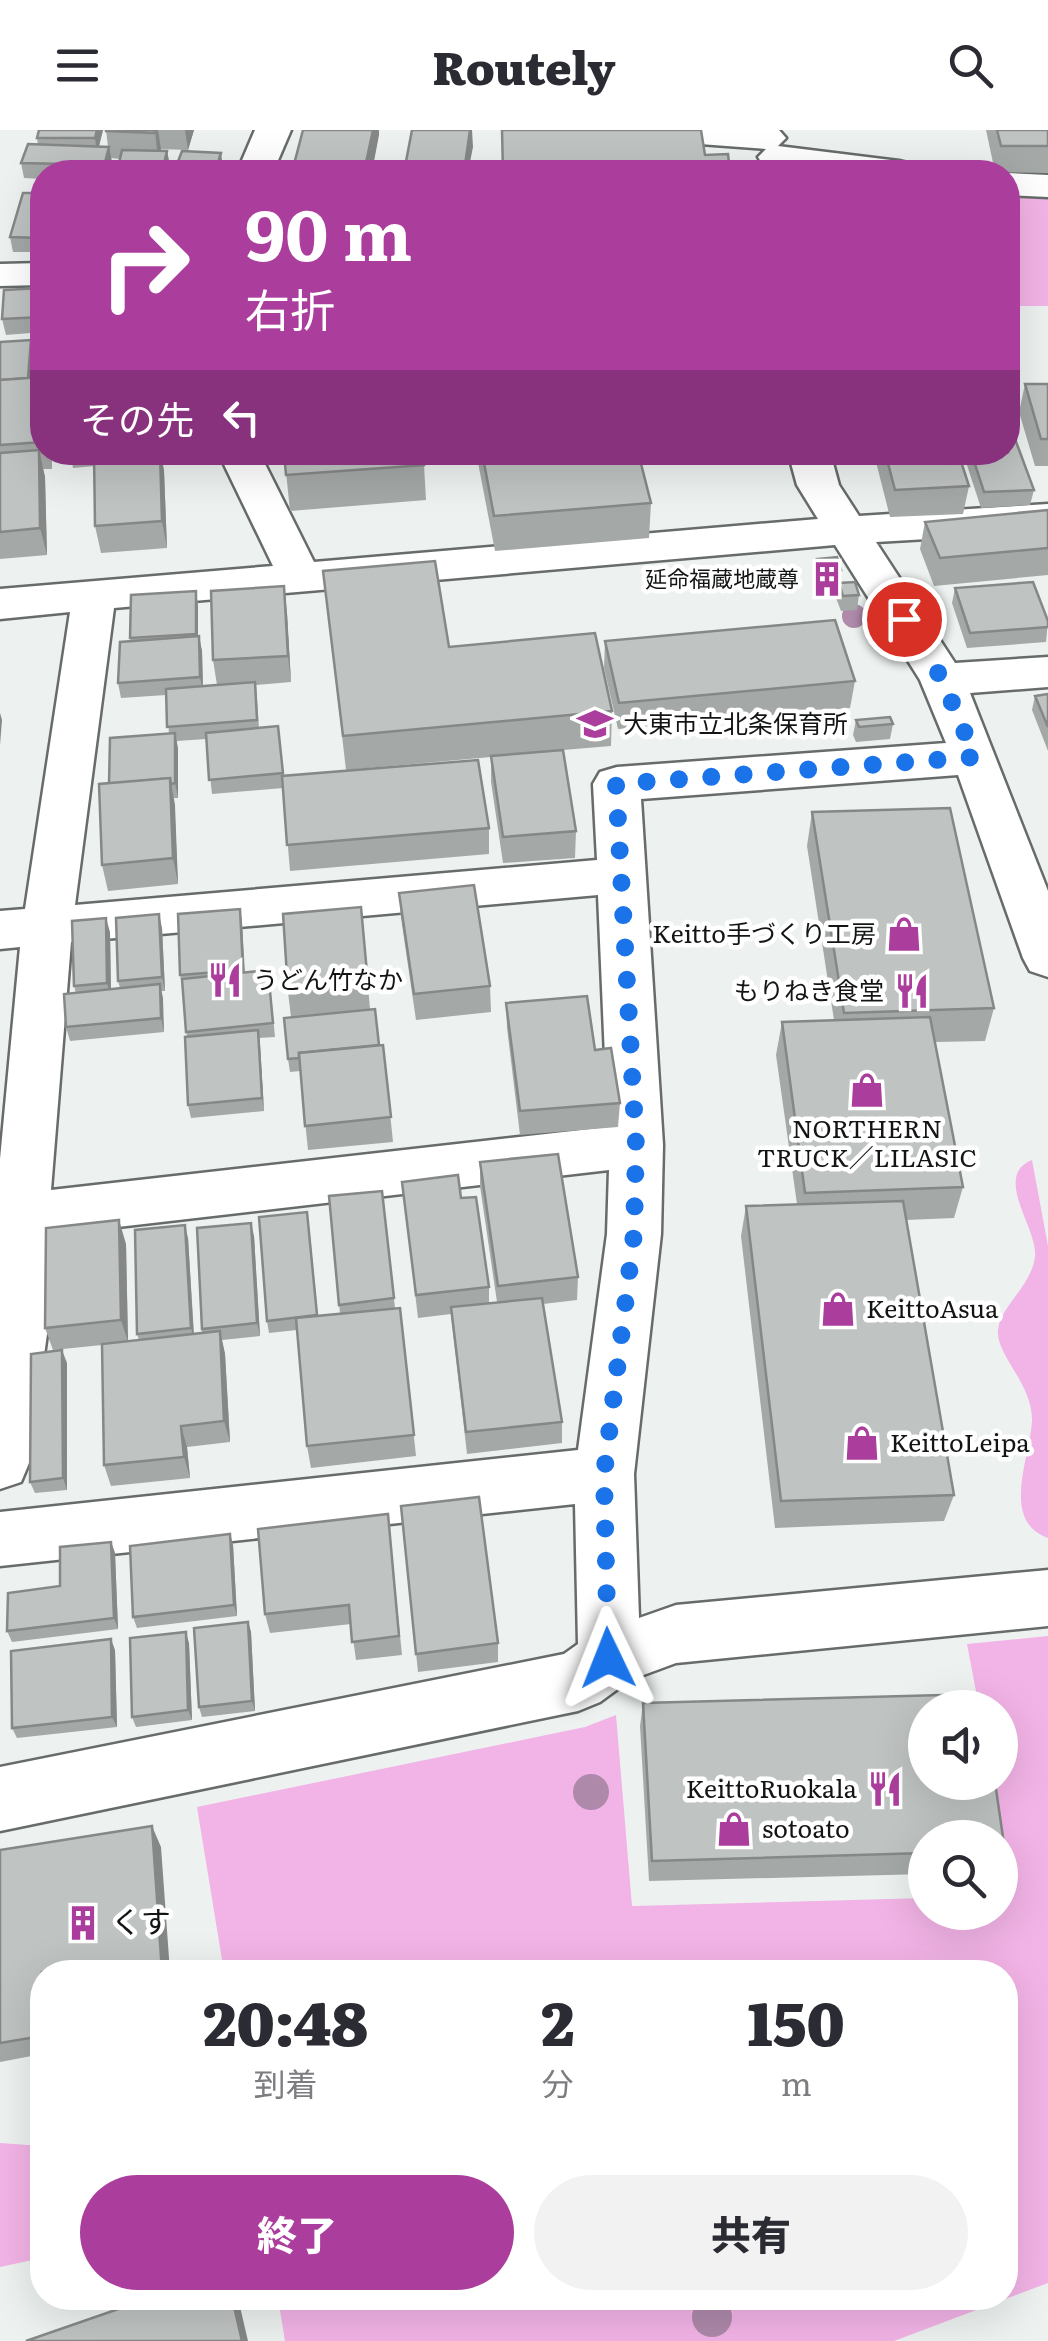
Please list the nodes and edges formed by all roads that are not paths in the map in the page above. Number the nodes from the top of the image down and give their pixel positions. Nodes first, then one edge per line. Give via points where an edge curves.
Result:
1 (273, 130) edge
2 (659, 130) edge
3 (773, 149) edge
4 (260, 160) edge
5 (833, 160) edge
6 (1020, 185) edge
7 (1048, 186) edge
8 (30, 274) edge
9 (0, 275) edge
10 (244, 465) edge
11 (812, 465) edge
12 (1048, 518) edge
13 (848, 530) junction
14 (299, 575) junction
15 (94, 597) junction
16 (0, 604) edge
17 (1048, 672) edge
18 (942, 679) junction
19 (975, 757) junction
20 (624, 875) junction
21 (24, 928) edge
22 (1048, 958) edge
23 (636, 1145) junction
24 (11, 1217) edge
25 (0, 1462) edge
26 (604, 1474) junction
27 (0, 1539) edge
28 (1048, 1598) edge
29 (608, 1658) junction
30 (0, 1798) edge

1 - 4 street
2 - 3 street
3 - 5 street
6 - 7 street
8 - 9 street
10 - 14 street
11 - 13 street
12 - 13 street
13 - 14 street
13 - 18 street
14 - 15 street
15 - 16 street
15 - 21 street
17 - 18 street
18 - 19 street
19 - 20 street via 616,784
19 - 22 street
20 - 21 street
20 - 23 street
21 - 24 street
23 - 24 street
23 - 26 street via 634,1234
24 - 25 street via 19,1334
26 - 27 street
26 - 29 street
28 - 29 street via 676,1634
29 - 30 street via 578,1681

